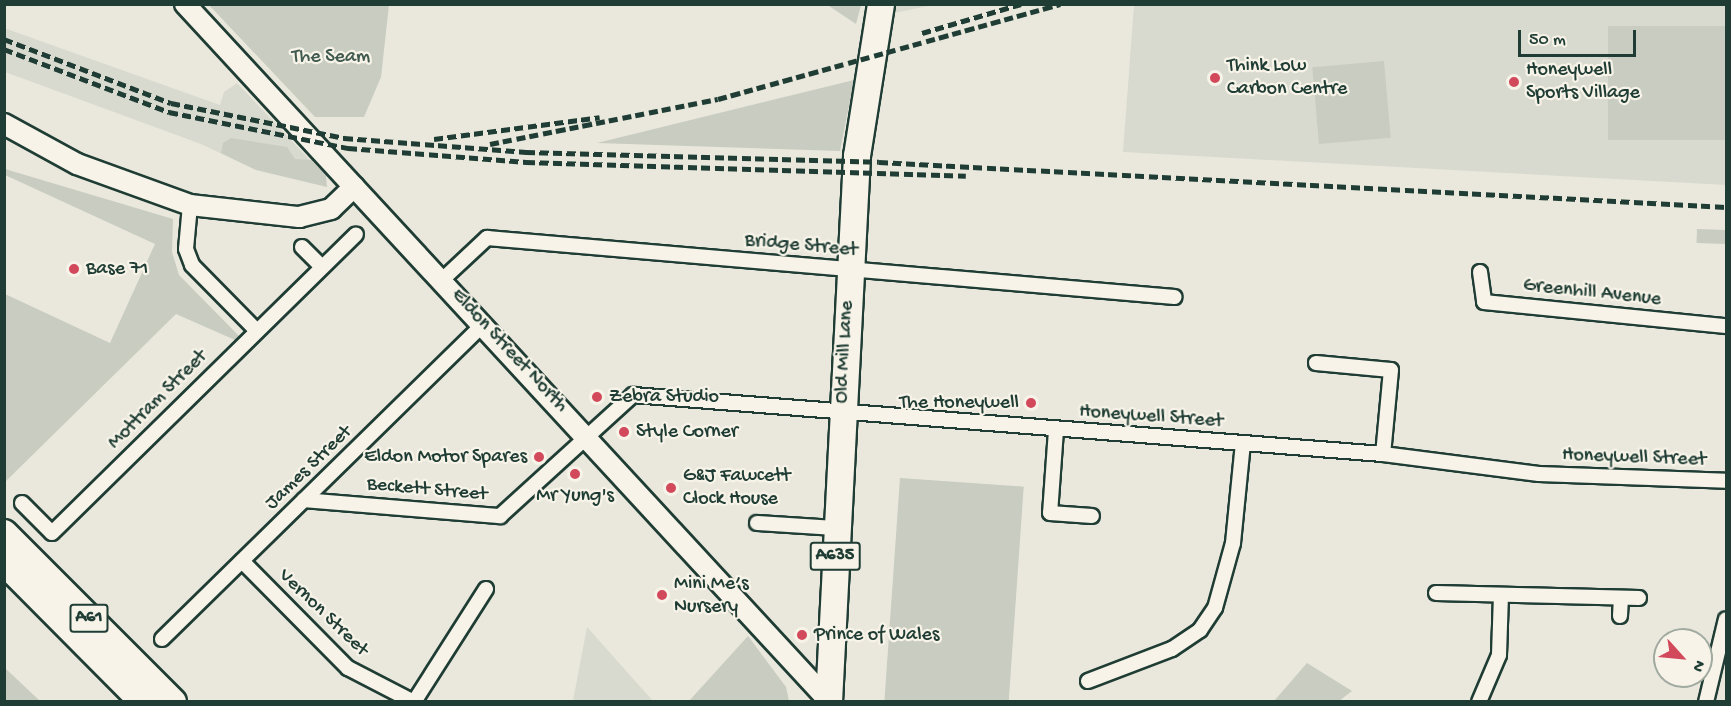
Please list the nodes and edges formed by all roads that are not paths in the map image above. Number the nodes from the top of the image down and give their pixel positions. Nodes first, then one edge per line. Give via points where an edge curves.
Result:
1 (185, 4) edge
2 (881, 4) edge
3 (4, 124) edge
4 (354, 187) junction
5 (190, 205) junction
6 (356, 234) dead end
7 (302, 247) dead end
8 (322, 267) junction
9 (850, 270) junction
10 (1480, 273) dead end
11 (442, 280) junction
12 (1174, 297) dead end
13 (483, 325) junction
14 (1726, 326) edge
15 (256, 330) junction
16 (1316, 363) dead end
17 (842, 411) junction
18 (1056, 430) junction
19 (588, 437) junction
20 (1243, 443) junction
21 (1383, 454) junction
22 (1726, 481) edge
23 (304, 500) junction
24 (22, 503) dead end
25 (1092, 516) dead end
26 (757, 523) dead end
27 (836, 528) junction
28 (4, 533) edge
29 (242, 561) junction
30 (4, 562) edge
31 (486, 589) dead end
32 (1436, 594) dead end
33 (1502, 595) junction
34 (1621, 598) junction
35 (1639, 598) dead end
36 (1620, 616) dead end
37 (1726, 619) edge
38 (162, 639) dead end
39 (1088, 681) dead end
40 (829, 701) edge
41 (144, 702) edge
42 (173, 702) edge
43 (414, 702) edge
44 (1479, 702) edge
45 (1706, 702) edge

1 - 4 street, Eldon Street North
2 - 9 highway, Old Mill Lane / A635 via 857,156
3 - 5 street via 77,164
4 - 5 street via 331,209 299,217
4 - 11 street, Eldon Street North
5 - 15 street via 186,249 192,265
6 - 8 street, Mottram Street
7 - 8 street
8 - 15 street, Mottram Street
9 - 11 street, Bridge Street via 487,238
9 - 12 street, Bridge Street
9 - 17 highway, Old Mill Lane / A635
10 - 14 street, Greenhill Avenue via 1484,302
11 - 13 street, Eldon Street North
13 - 19 street, Eldon Street North
13 - 23 street, James Street
15 - 24 street, Mottram Street via 52,533
16 - 21 street via 1391,370
17 - 18 street, Honeywell Street
17 - 19 street, Honeywell Street via 633,395
17 - 27 highway, Old Mill Lane / A635
18 - 20 street, Honeywell Street
18 - 25 street via 1050,513
19 - 23 street, Beckett Street via 500,516
19 - 40 street, Eldon Street North
20 - 21 street, Honeywell Street
20 - 39 street via 1233,543 1215,608 1200,630 1173,649
21 - 22 street, Honeywell Street via 1519,472
23 - 29 street, James Street
26 - 27 street
27 - 40 highway, Old Mill Lane / A635
28 - 42 highway, A61
29 - 38 street, James Street
29 - 43 street, Vernon Street via 348,668
30 - 41 highway, A61
31 - 43 street
32 - 33 street
33 - 34 street
33 - 44 street via 1499,655
34 - 35 street
34 - 36 street
37 - 45 street

